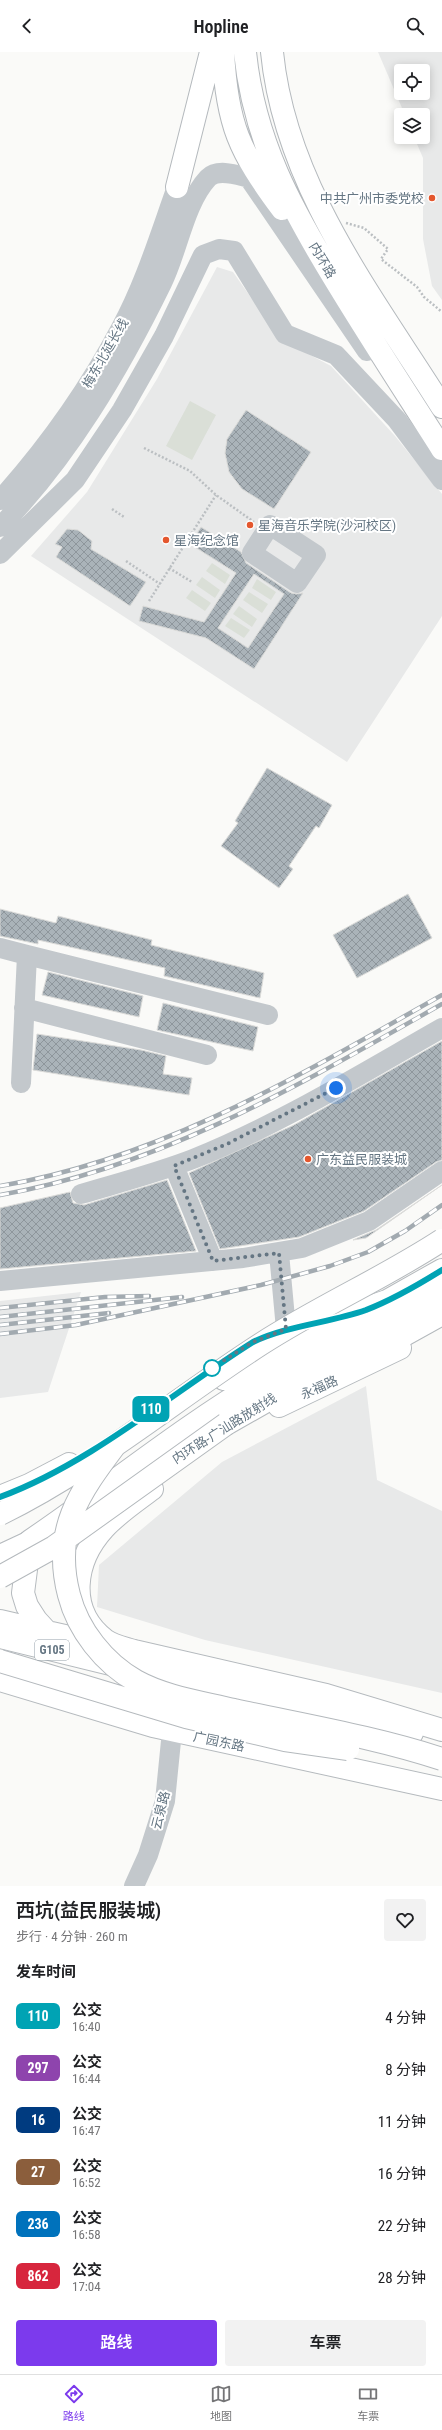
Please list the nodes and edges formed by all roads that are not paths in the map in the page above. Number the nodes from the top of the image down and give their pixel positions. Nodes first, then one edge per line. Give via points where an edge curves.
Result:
1 (211, 52) edge
2 (223, 52) edge
3 (245, 52) edge
4 (272, 52) edge
5 (176, 187) joint
6 (182, 230) junction
7 (203, 255) junction
8 (347, 299) junction
9 (442, 407) edge
10 (442, 449) edge
11 (442, 464) edge
12 (442, 480) edge
13 (0, 500) edge
14 (0, 527) edge
15 (0, 554) edge
16 (0, 948) edge
17 (26, 955) junction
18 (24, 1008) junction
19 (268, 1015) dead end
20 (442, 1028) edge
21 (207, 1055) dead end
22 (21, 1083) dead end
23 (174, 1166) junction
24 (442, 1171) edge
25 (81, 1194) dead end
26 (442, 1240) edge
27 (279, 1253) junction
28 (213, 1261) junction
29 (442, 1270) edge
30 (0, 1281) edge
31 (442, 1292) edge
32 (364, 1310) junction
33 (442, 1314) edge
34 (442, 1326) edge
35 (286, 1329) junction
36 (116, 1444) junction
37 (0, 1497) edge
38 (122, 1512) junction
39 (0, 1514) edge
40 (30, 1541) junction
41 (0, 1556) edge
42 (0, 1577) edge
43 (0, 1621) edge
44 (47, 1632) junction
45 (0, 1637) edge
46 (134, 1652) junction
47 (0, 1654) edge
48 (0, 1660) edge
49 (0, 1680) edge
50 (93, 1683) junction
51 (162, 1728) junction
52 (442, 1730) edge
53 (442, 1739) edge
54 (442, 1759) edge
55 (442, 1766) edge
56 (346, 1769) junction
57 (442, 1789) edge
58 (134, 1886) edge

1 - 5 main road
2 - 8 main road via 228,106 246,156
3 - 8 main road, 内环路 via 257,119 271,162 302,225
4 - 9 main road, 内环路 via 286,123 310,189 346,254
5 - 13 street, 梅东北延长线 via 144,276 121,328 81,395 25,472
6 - 7 street
6 - 11 street, 梅东北延长线 via 198,190 210,177 229,172 249,178
6 - 14 street, 梅东北延长线 via 169,270 121,362 60,457
7 - 12 street via 219,249 234,251 286,334 336,354 397,420
7 - 15 street via 161,343 122,410 75,480
8 - 10 main road, 内环路
16 - 17 street
17 - 18 street
17 - 19 street
18 - 21 street
18 - 22 street
20 - 23 street via 329,1092 227,1144
23 - 25 street
23 - 28 street
24 - 27 street via 369,1221 332,1238
26 - 36 main road, bridge via 406,1263 324,1306 261,1344
27 - 28 street
27 - 35 street
28 - 30 street
29 - 32 main road via 387,1301
31 - 40 main road via 394,1318 264,1380 185,1429 95,1497
32 - 35 main road
32 - 39 main road, bridge via 318,1329 246,1367 29,1500
33 - 42 main road, 内环路-广汕路放射线, bridge via 406,1334 253,1407 204,1438 48,1550
34 - 38 main road, 永福路 via 353,1372 290,1400 233,1432 178,1469
35 - 37 main road via 253,1342 78,1459
36 - 39 main road, bridge via 43,1491
36 - 54 main road, bridge via 78,1496 69,1521 64,1552 68,1590 75,1613 93,1644 106,1658 135,1681 177,1696
38 - 40 main road
38 - 46 main road, 永福路 via 105,1527 89,1549 77,1588 88,1623 107,1642
40 - 41 main road
40 - 44 main road via 23,1593 27,1606
43 - 44 main road
44 - 46 main road
45 - 53 main road, G105 via 334,1717
46 - 52 main road via 326,1695
47 - 50 main road
48 - 55 main road, bridge via 126,1700 240,1730
49 - 51 main road, 广园东路
50 - 51 main road
50 - 56 main road
51 - 56 main road, 广园东路
51 - 58 street, 云泉路 via 165,1801 148,1855
56 - 57 main road, 广园东路

